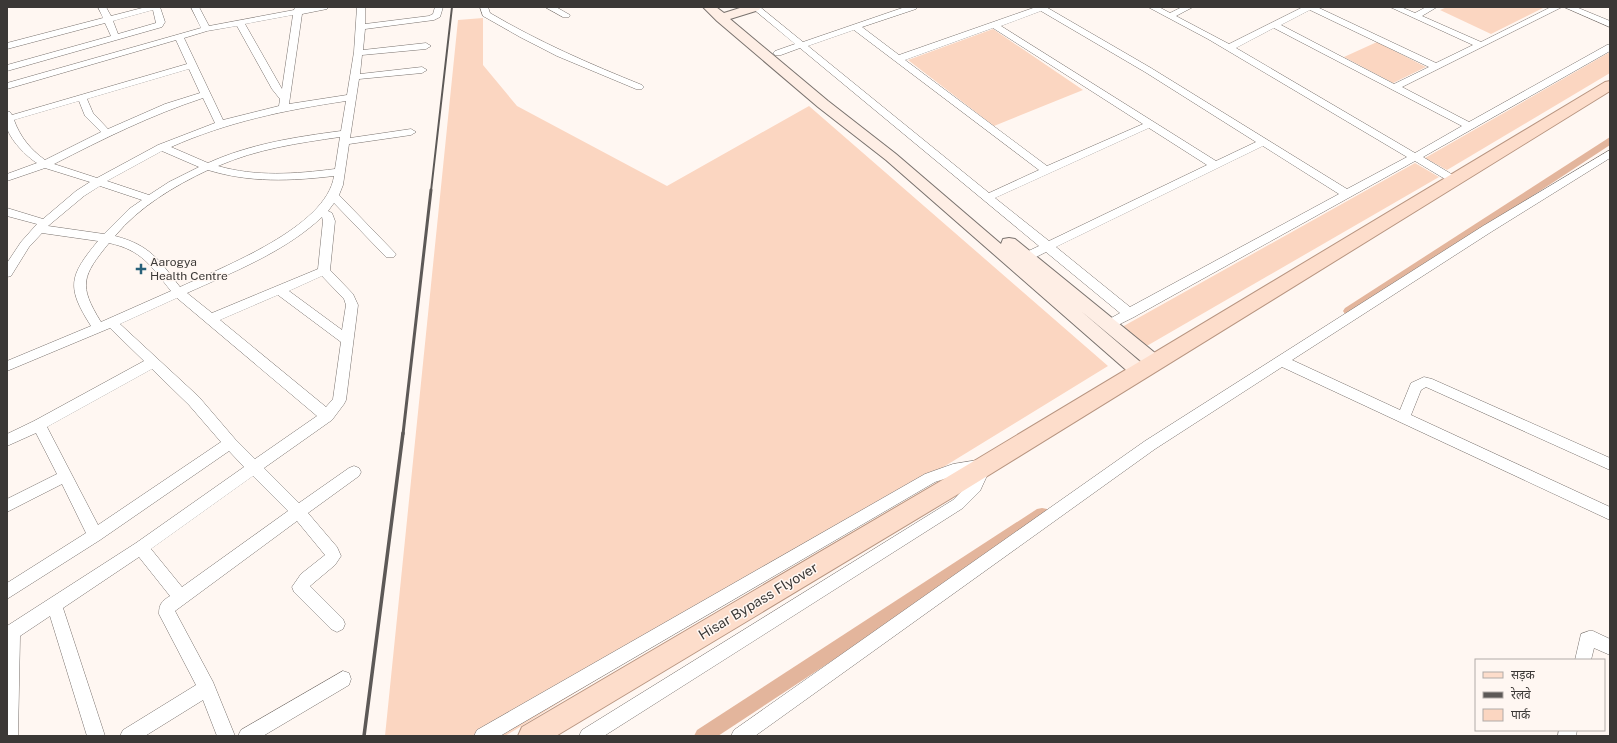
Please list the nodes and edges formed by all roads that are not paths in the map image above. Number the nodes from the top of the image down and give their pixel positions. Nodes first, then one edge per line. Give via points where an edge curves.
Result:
1 (102, 7) edge
2 (156, 7) edge
3 (195, 7) edge
4 (324, 7) edge
5 (361, 7) edge
6 (439, 7) edge
7 (494, 7) edge
8 (549, 7) edge
9 (709, 7) edge
10 (755, 7) edge
11 (913, 7) edge
12 (1152, 7) edge
13 (1189, 7) edge
14 (1310, 7) edge
15 (1394, 7) edge
16 (1433, 7) edge
17 (1558, 7) edge
18 (1568, 7) edge
19 (1041, 8) edge
20 (298, 9) edge
21 (484, 9) edge
22 (724, 13) edge
23 (566, 15) dead end
24 (1169, 16) junction
25 (1415, 16) junction
26 (108, 20) junction
27 (239, 22) junction
28 (1610, 24) edge
29 (1274, 25) junction
30 (995, 26) junction
31 (361, 27) junction
32 (856, 27) junction
33 (206, 29) junction
34 (179, 37) junction
35 (116, 38) junction
36 (1481, 45) junction
37 (7, 46) edge
38 (426, 46) dead end
39 (801, 46) junction
40 (1610, 47) edge
41 (1228, 48) junction
42 (358, 53) junction
43 (778, 53) junction
44 (898, 59) junction
45 (192, 65) junction
46 (1436, 67) junction
47 (7, 68) edge
48 (422, 70) dead end
49 (355, 77) junction
50 (1610, 85) edge
51 (7, 86) edge
52 (639, 87) dead end
53 (1395, 87) junction
54 (206, 94) junction
55 (82, 97) junction
56 (352, 97) junction
57 (285, 103) junction
58 (8, 116) edge
59 (220, 124) junction
60 (1150, 124) junction
61 (1469, 126) junction
62 (411, 132) dead end
63 (107, 133) junction
64 (345, 137) junction
65 (1263, 142) junction
66 (162, 147) junction
67 (1610, 153) edge
68 (1415, 157) junction
69 (45, 164) junction
70 (208, 166) junction
71 (1215, 166) junction
72 (1047, 171) junction
73 (339, 172) junction
74 (7, 178) edge
75 (1454, 180) junction
76 (98, 182) junction
77 (1347, 194) junction
78 (334, 197) junction
79 (988, 198) junction
80 (150, 199) junction
81 (7, 212) edge
82 (321, 212) junction
83 (42, 226) junction
84 (106, 238) junction
85 (1048, 247) junction
86 (390, 254) dead end
87 (1026, 257) junction
88 (324, 271) junction
89 (7, 273) edge
90 (280, 290) junction
91 (179, 293) junction
92 (1130, 314) junction
93 (210, 319) junction
94 (112, 323) junction
95 (1108, 325) junction
96 (99, 328) junction
97 (347, 340) junction
98 (1281, 361) junction
99 (153, 362) junction
100 (7, 366) edge
101 (1146, 367) junction
102 (327, 416) junction
103 (1403, 418) junction
104 (39, 425) junction
105 (7, 440) edge
106 (230, 442) junction
107 (1610, 464) edge
108 (985, 465) junction
109 (255, 467) junction
110 (354, 472) dead end
111 (65, 476) junction
112 (7, 506) edge
113 (299, 513) junction
114 (1610, 514) edge
115 (95, 535) junction
116 (141, 548) junction
117 (7, 592) edge
118 (180, 596) junction
119 (54, 604) junction
120 (337, 624) dead end
121 (9, 634) edge
122 (1610, 647) edge
123 (1583, 659) edge
124 (343, 679) dead end
125 (207, 688) junction
126 (9, 736) edge
127 (96, 736) edge
128 (128, 736) edge
129 (226, 736) edge
130 (248, 736) edge
131 (483, 736) edge
132 (531, 736) edge
133 (588, 736) edge
134 (740, 736) edge

1 - 26 street
2 - 26 street
2 - 35 street via 161,22 159,25
3 - 33 street
4 - 20 street
5 - 31 street
6 - 31 street via 437,15 431,18
7 - 21 street
8 - 23 street
9 - 22 street
10 - 22 street
10 - 39 street
11 - 32 street
12 - 24 street
13 - 24 street
14 - 29 street
14 - 46 street
15 - 25 street
16 - 25 street
17 - 36 street
18 - 28 street
19 - 30 street
19 - 65 street via 1148,70
20 - 27 street
20 - 57 street
21 - 52 street via 535,42
22 - 43 street
22 - 101 street via 823,104
24 - 41 street
25 - 36 street
26 - 35 street
26 - 37 street
27 - 33 street
27 - 57 street
29 - 41 street
29 - 53 street
30 - 44 street
30 - 60 street
31 - 42 street
32 - 39 street
32 - 44 street
33 - 34 street
34 - 45 street
34 - 51 street
35 - 47 street
36 - 46 street
38 - 42 street
39 - 43 street
39 - 79 street
40 - 61 street
41 - 68 street
42 - 49 street
43 - 87 street
44 - 72 street
45 - 54 street
45 - 55 street
46 - 53 street
48 - 49 street
49 - 56 street
50 - 75 main road, Hisar Bypass Flyover
53 - 61 street
54 - 59 street
54 - 63 street via 168,106
55 - 58 street
55 - 63 street via 88,114
56 - 57 street
56 - 64 street
57 - 59 street
58 - 69 street via 10,125 24,149
59 - 66 street
60 - 71 street
60 - 72 street
61 - 68 street
62 - 64 street
63 - 69 street
64 - 70 street via 263,147
64 - 73 street
65 - 71 street
65 - 77 street
66 - 70 street
66 - 76 street via 132,161
67 - 98 street
68 - 75 street
68 - 77 street
69 - 74 street
69 - 76 street
70 - 73 street via 236,173 283,178
70 - 80 street
71 - 85 street
72 - 79 street
73 - 78 street
75 - 101 main road, Hisar Bypass Flyover
76 - 80 street
76 - 83 street via 68,203
77 - 92 street
78 - 82 street
78 - 86 street
79 - 85 street
80 - 84 street via 120,222
81 - 83 street
82 - 88 street via 328,216 329,221
82 - 91 street via 279,242
83 - 84 street
83 - 89 street via 25,243
84 - 91 street via 127,243 150,257
84 - 96 street via 84,267 79,285 82,300
85 - 87 street
85 - 92 street
87 - 95 street
88 - 90 street
88 - 97 street via 351,300
90 - 93 street
90 - 97 street
91 - 93 street
91 - 94 street
92 - 95 street
93 - 102 street
94 - 96 street
94 - 99 street
95 - 101 street
96 - 100 street
97 - 102 street via 339,400
98 - 103 street
98 - 134 street via 1150,445
99 - 104 street
99 - 106 street via 194,401
101 - 108 main road, Hisar Bypass Flyover
102 - 109 street
103 - 107 street via 1416,387 1424,382
103 - 114 street
104 - 105 street
104 - 111 street
106 - 109 street
106 - 115 street
108 - 131 street via 953,470 930,478
108 - 132 main road, Hisar Bypass Flyover
108 - 133 street via 976,487 958,504
109 - 113 street
109 - 116 street
110 - 113 street
111 - 112 street
111 - 115 street
113 - 118 street
113 - 120 street via 333,556 300,587
115 - 117 street
116 - 118 street
116 - 119 street
118 - 125 street via 167,607 167,614
119 - 121 street
119 - 127 street
121 - 126 street
122 - 123 street via 1589,638
124 - 130 street
125 - 128 street
125 - 129 street

